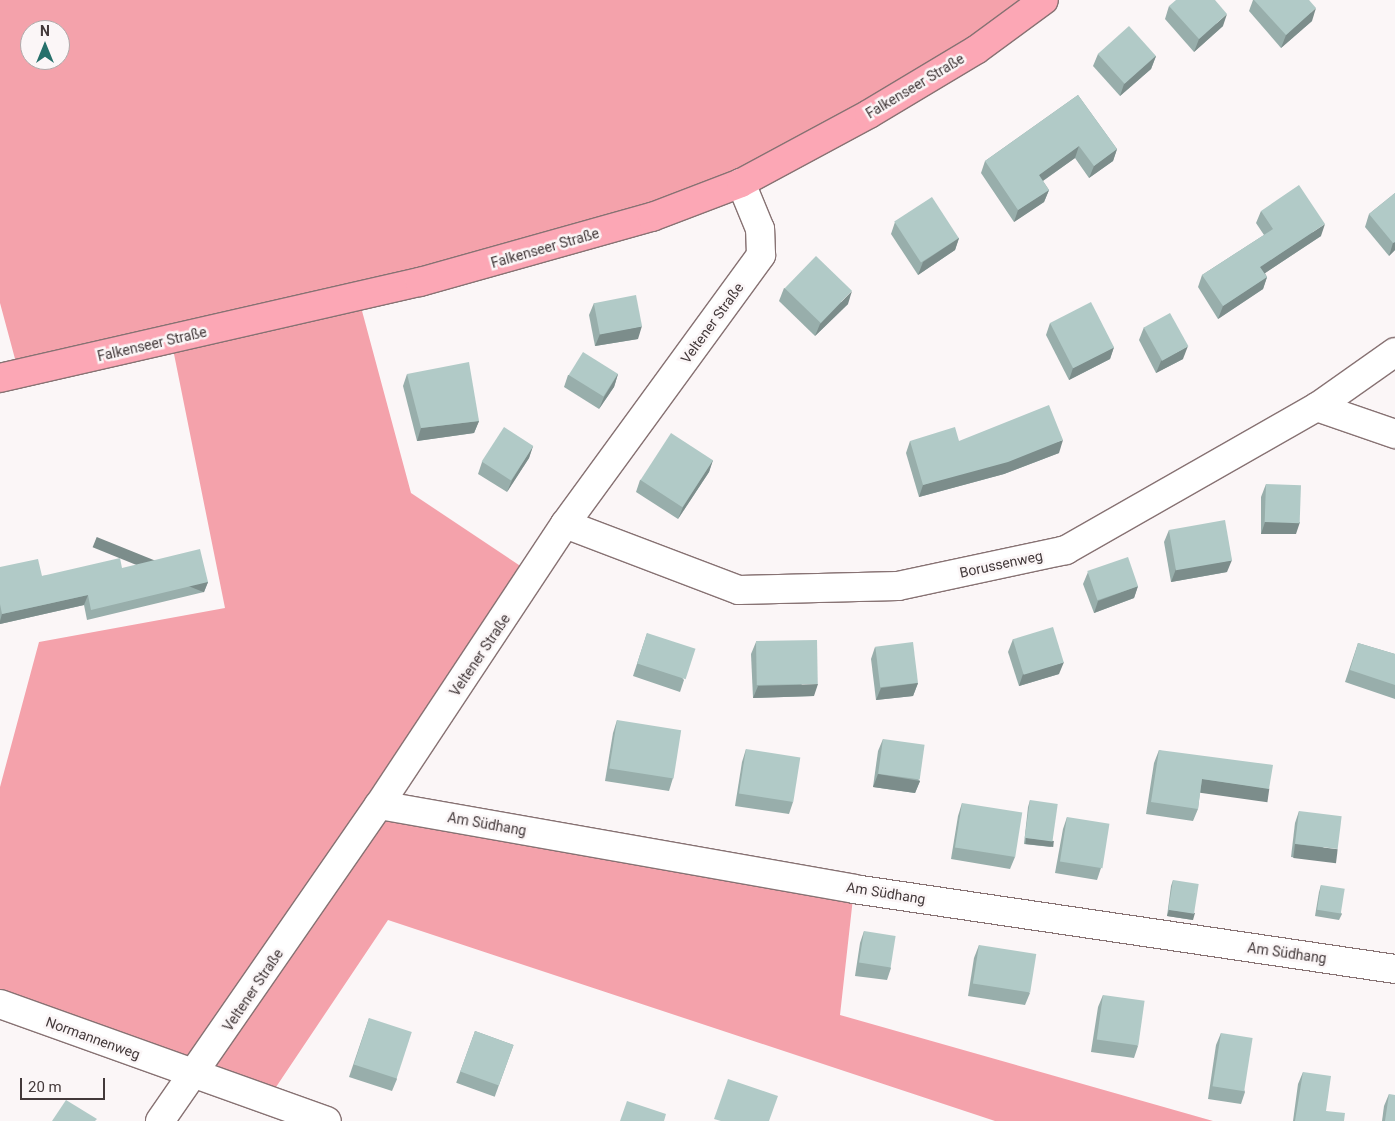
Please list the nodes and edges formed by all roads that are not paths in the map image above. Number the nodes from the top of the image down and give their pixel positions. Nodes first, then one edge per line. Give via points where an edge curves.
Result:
1 (1044, 0) edge
2 (741, 183) junction
3 (1395, 352) edge
4 (0, 378) edge
5 (1317, 407) junction
6 (1395, 434) edge
7 (565, 524) junction
8 (379, 805) junction
9 (1395, 969) edge
10 (0, 1004) edge
11 (194, 1075) junction
12 (160, 1121) edge
13 (328, 1121) edge

1 - 2 main road, Falkenseer Straße via 976,50 877,109
2 - 4 main road, Falkenseer Straße via 652,217 556,247 420,282
2 - 7 street, Veltener Straße via 760,229 761,255
3 - 5 street, Borussenweg
5 - 6 street
5 - 7 street, Borussenweg via 1066,550 898,586 740,590
7 - 8 street, Veltener Straße
8 - 9 street, Am Südhang via 854,889
8 - 11 street, Veltener Straße
10 - 11 street, Normannenweg
11 - 12 street, Veltener Straße
11 - 13 street, Normannenweg

